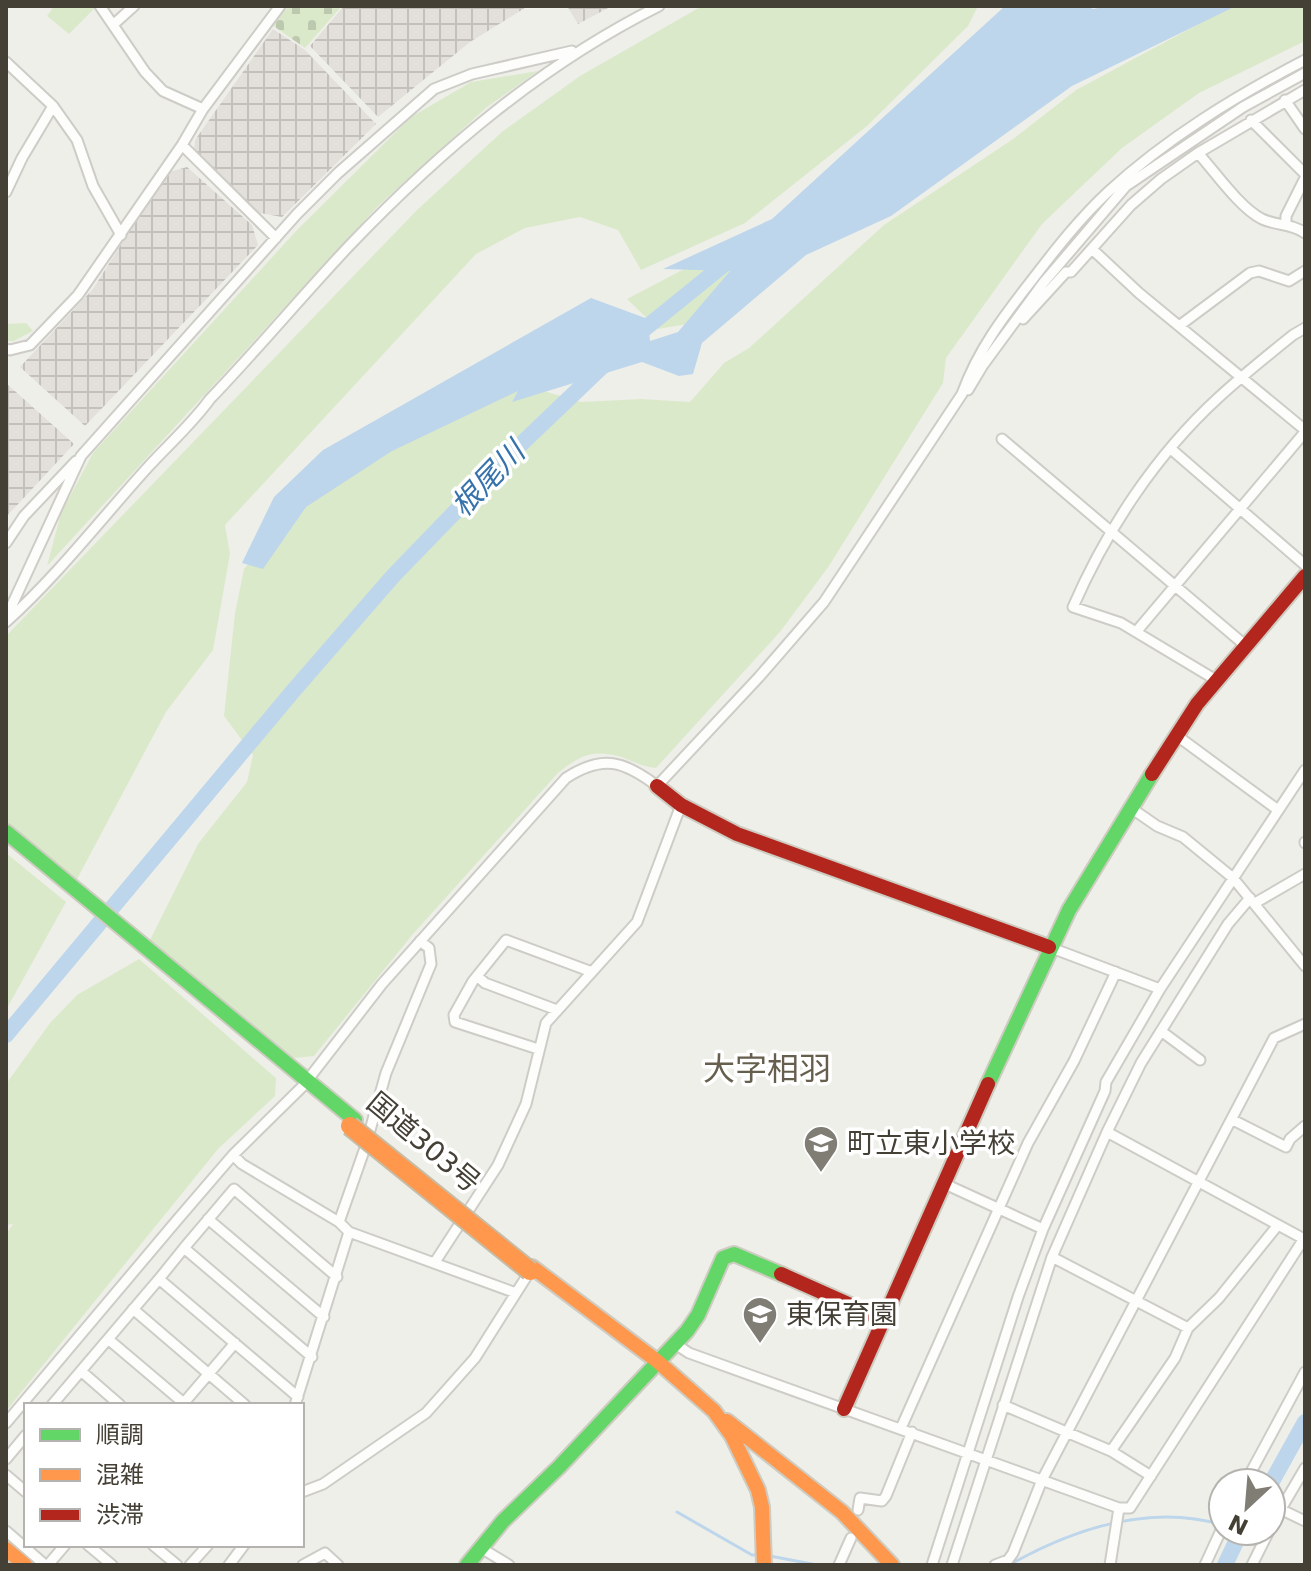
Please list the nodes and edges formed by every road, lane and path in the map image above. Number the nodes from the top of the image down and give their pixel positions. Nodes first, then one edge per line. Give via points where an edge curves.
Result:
1 (100, 6) edge
2 (134, 6) edge
3 (280, 6) edge
4 (649, 6) edge
5 (659, 6) edge
6 (637, 17) junction
7 (114, 24) junction
8 (579, 49) junction
9 (1305, 60) edge
10 (6, 62) edge
11 (1305, 73) edge
12 (1305, 90) edge
13 (1285, 100) junction
14 (53, 106) junction
15 (203, 109) junction
16 (1251, 120) junction
17 (1305, 129) edge
18 (182, 145) junction
19 (1198, 153) junction
20 (1305, 176) edge
21 (6, 192) edge
22 (1286, 224) junction
23 (1305, 233) edge
24 (121, 235) junction
25 (276, 238) junction
26 (1092, 249) junction
27 (1305, 271) edge
28 (1012, 324) junction
29 (1179, 326) junction
30 (1305, 328) edge
31 (6, 349) edge
32 (1243, 377) junction
33 (962, 394) junction
34 (1305, 431) edge
35 (1002, 439) dead end
36 (1171, 449) junction
37 (81, 456) junction
38 (1240, 508) junction
39 (1112, 532) junction
40 (6, 543) edge
41 (1305, 565) edge
42 (1305, 576) edge
43 (1175, 585) junction
44 (6, 620) edge
45 (1136, 632) junction
46 (1246, 646) junction
47 (1216, 680) junction
48 (1176, 735) junction
49 (1305, 770) edge
50 (657, 786) junction
51 (681, 805) junction
52 (1131, 808) junction
53 (1278, 810) junction
54 (6, 832) edge
55 (6, 843) edge
56 (1305, 874) edge
57 (1233, 878) junction
58 (1253, 901) junction
59 (420, 941) junction
60 (1049, 947) junction
61 (1305, 966) edge
62 (592, 972) junction
63 (1116, 972) junction
64 (477, 976) junction
65 (1160, 989) junction
66 (557, 1010) junction
67 (1305, 1024) edge
68 (1161, 1031) junction
69 (538, 1049) junction
70 (1200, 1060) dead end
71 (298, 1078) junction
72 (1233, 1120) junction
73 (1305, 1126) edge
74 (1107, 1132) junction
75 (233, 1155) junction
76 (1200, 1181) junction
77 (945, 1184) junction
78 (999, 1209) junction
79 (208, 1219) junction
80 (339, 1222) junction
81 (1278, 1225) junction
82 (1043, 1229) junction
83 (349, 1232) junction
84 (1304, 1238) edge
85 (184, 1248) junction
86 (1052, 1257) junction
87 (435, 1262) junction
88 (531, 1269) junction
89 (337, 1277) junction
90 (159, 1279) junction
91 (516, 1293) junction
92 (1136, 1301) junction
93 (133, 1309) junction
94 (324, 1317) junction
95 (884, 1320) junction
96 (1188, 1328) junction
97 (108, 1339) junction
98 (235, 1343) junction
99 (674, 1343) junction
100 (312, 1357) junction
101 (654, 1364) junction
102 (81, 1371) junction
103 (1305, 1372) edge
104 (209, 1374) junction
105 (297, 1401) edge
106 (54, 1403) edge
107 (118, 1403) edge
108 (183, 1403) edge
109 (185, 1403) edge
110 (243, 1403) edge
111 (1003, 1405) junction
112 (844, 1409) junction
113 (714, 1411) junction
114 (6, 1423) edge
115 (901, 1428) junction
116 (912, 1432) junction
117 (1067, 1432) junction
118 (24, 1438) edge
119 (1111, 1451) junction
120 (967, 1453) junction
121 (6, 1459) edge
122 (985, 1459) junction
123 (1254, 1467) edge
124 (1305, 1468) edge
125 (6, 1475) edge
126 (1151, 1476) junction
127 (1042, 1480) junction
128 (24, 1490) edge
129 (304, 1491) edge
130 (1287, 1498) edge
131 (858, 1510) dead end
132 (1119, 1511) junction
133 (762, 1523) junction
134 (6, 1531) edge
135 (851, 1538) dead end
136 (24, 1546) edge
137 (25, 1547) edge
138 (63, 1547) edge
139 (90, 1547) edge
140 (155, 1547) edge
141 (206, 1547) edge
142 (242, 1547) edge
143 (1261, 1547) edge
144 (481, 1548) junction
145 (6, 1549) edge
146 (332, 1563) edge
147 (25, 1565) edge
148 (47, 1565) edge
149 (112, 1565) edge
150 (177, 1565) edge
151 (190, 1565) edge
152 (229, 1565) edge
153 (303, 1565) edge
154 (467, 1565) edge
155 (509, 1565) edge
156 (764, 1565) edge
157 (839, 1565) edge
158 (892, 1565) edge
159 (932, 1565) edge
160 (952, 1565) edge
161 (995, 1565) edge
162 (1110, 1565) edge
163 (1252, 1565) edge

1 - 7 street
2 - 7 street
3 - 15 street
4 - 6 street
5 - 6 street
6 - 8 street
7 - 15 street via 163,91
8 - 25 street via 472,74 434,89 338,173
8 - 44 street via 491,113 370,226 29,601
9 - 33 street via 1213,111 1105,195 994,329
10 - 14 street
11 - 28 street via 1243,107 1126,186
12 - 13 street
13 - 16 street
13 - 17 street
14 - 21 street
14 - 24 street via 77,140 93,186
15 - 18 street
16 - 19 street
16 - 20 street
18 - 24 street
18 - 25 street
19 - 22 street via 1253,213
19 - 26 street via 1131,205
20 - 22 street
22 - 23 street
24 - 31 street via 78,295 30,345
25 - 37 street
26 - 28 street via 1019,323
26 - 29 street
27 - 29 street via 1289,281 1250,273
28 - 33 street
29 - 32 street
30 - 32 street
32 - 34 street
32 - 36 street
33 - 50 street via 824,602
34 - 38 street
35 - 39 street
36 - 38 street
36 - 39 street via 1143,481
37 - 40 street
37 - 44 street
38 - 41 street
38 - 43 street
39 - 43 street
39 - 45 street via 1073,607
42 - 46 main road
43 - 45 street
43 - 46 street
45 - 47 street
46 - 47 main road
47 - 48 main road
48 - 52 main road
48 - 53 street
49 - 53 street
50 - 51 main road
50 - 59 street via 618,763 583,767 546,799
51 - 60 main road via 737,834
51 - 62 street via 637,922
52 - 57 street via 1183,837
52 - 60 main road
53 - 57 street
54 - 71 main road, 国道303号
55 - 71 main road, 国道303号
56 - 58 street
57 - 58 street
57 - 65 street
58 - 61 street
58 - 68 street via 1228,924
59 - 71 street
59 - 80 street via 429,948 431,964 386,1073
60 - 63 street
60 - 77 main road
62 - 64 street via 506,940
62 - 66 street
63 - 65 street
63 - 78 street
64 - 66 street
64 - 69 street via 455,1022
65 - 82 street via 1106,1082
66 - 69 street via 546,1023
67 - 72 street via 1274,1038
68 - 70 street
68 - 74 street
69 - 87 street via 526,1104 498,1165
71 - 75 street
71 - 88 main road, 国道303号, bridge
72 - 73 street via 1286,1147
72 - 76 street
74 - 76 street
74 - 86 street
75 - 80 street
75 - 114 street
76 - 81 street
76 - 92 street
77 - 78 street
77 - 95 main road
78 - 82 street
78 - 115 street
79 - 85 street
79 - 89 street via 234,1189
79 - 94 street
80 - 83 street
81 - 84 street
81 - 96 street
82 - 120 street
83 - 87 street
83 - 89 street
84 - 126 street
85 - 90 street
85 - 100 street
86 - 92 street
86 - 111 street
87 - 91 street
88 - 91 street
88 - 101 main road, 国道303号
89 - 94 street
90 - 93 street
90 - 98 street
91 - 129 street via 475,1358 426,1413 323,1484
92 - 96 street
92 - 117 street
93 - 97 street
93 - 104 street
94 - 100 street
95 - 99 main road via 734,1254 723,1258 698,1315
95 - 112 main road
96 - 119 street via 1175,1358
97 - 102 street
97 - 108 street
98 - 104 street
98 - 105 street
99 - 101 main road
99 - 112 street
100 - 105 street
101 - 113 main road, 国道303号
101 - 133 main road, 国道303号 via 726,1440
101 - 144 main road
102 - 106 street
102 - 107 street
103 - 123 street
104 - 109 street
104 - 110 street
111 - 117 street
111 - 122 street
112 - 115 street
113 - 133 main road, 国道303号 via 747,1464
113 - 158 main road via 842,1512
115 - 116 street
116 - 120 street
116 - 131 street via 886,1496 882,1501 860,1498
117 - 119 street
117 - 127 street
118 - 121 street
119 - 126 street
120 - 122 street
120 - 159 street
122 - 127 street
122 - 160 street
124 - 130 street
125 - 128 street
126 - 132 street via 1130,1508
127 - 132 street
127 - 161 street via 1013,1553
132 - 162 street
133 - 156 main road, 国道303号
134 - 136 street
135 - 157 street
137 - 148 street
138 - 148 street
139 - 149 street
140 - 150 street
141 - 151 street
142 - 152 street
143 - 163 street
144 - 154 main road
144 - 155 street
145 - 147 main road
146 - 153 street via 325,1553

